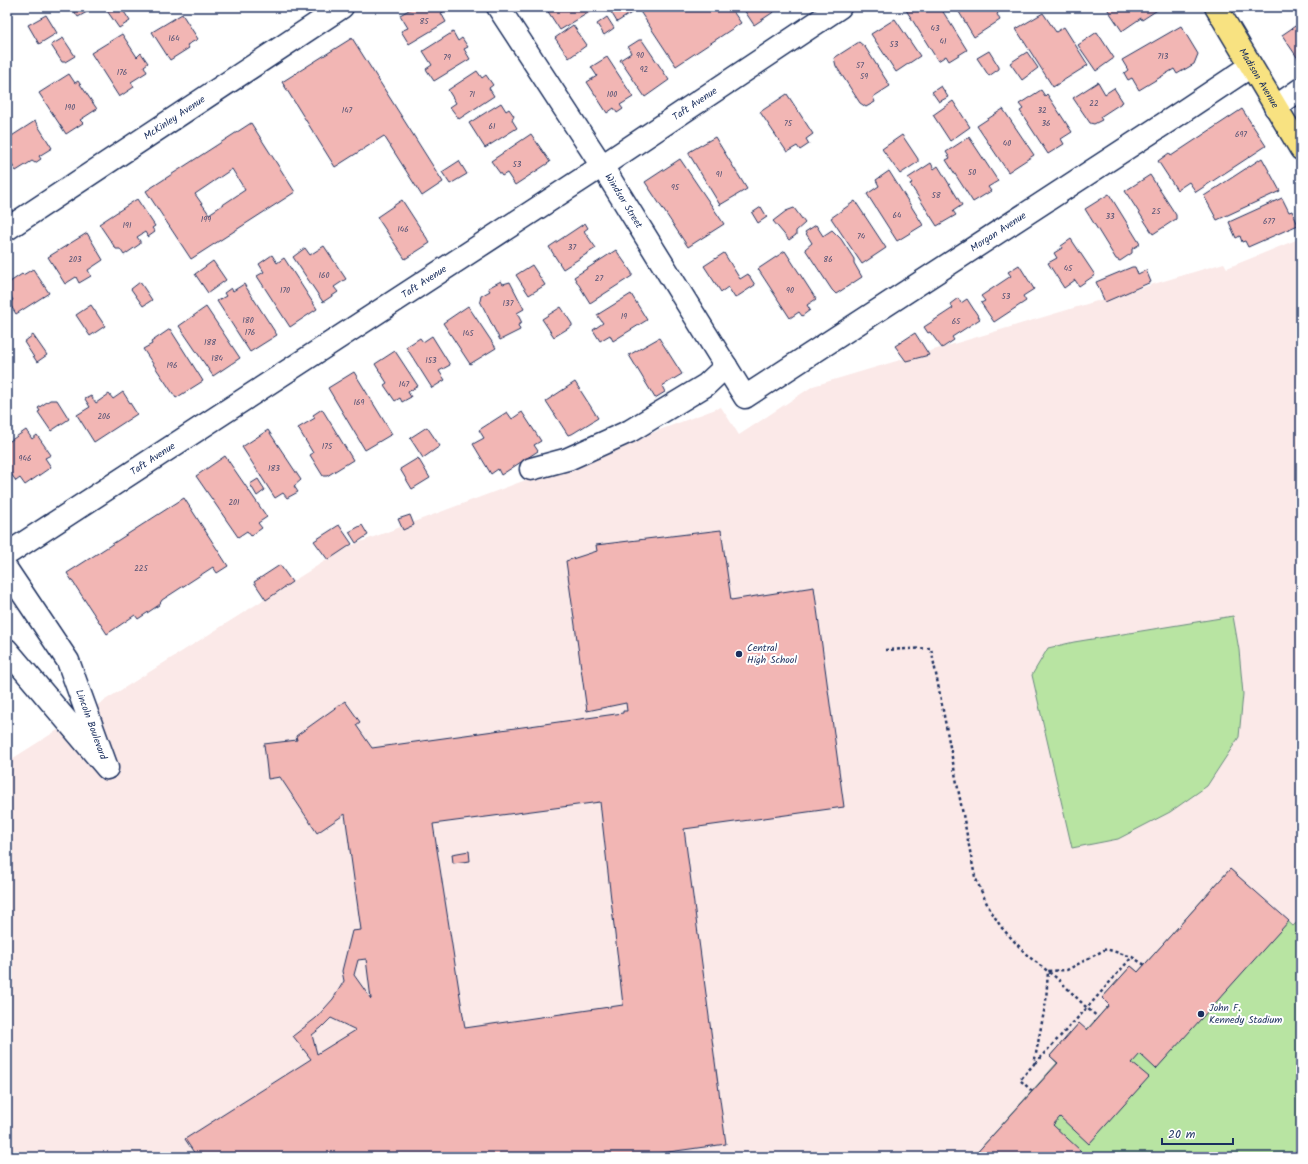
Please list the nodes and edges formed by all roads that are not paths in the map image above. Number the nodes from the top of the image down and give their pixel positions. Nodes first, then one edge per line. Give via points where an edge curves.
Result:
1 (342, 7) edge
2 (498, 7) edge
3 (840, 7) edge
4 (1216, 7) edge
5 (1251, 66) junction
6 (1301, 89) edge
7 (1275, 107) junction
8 (1301, 149) edge
9 (602, 166) junction
10 (7, 229) edge
11 (726, 366) junction
12 (744, 397) joint
13 (531, 469) dead end
14 (7, 554) edge
15 (7, 570) edge
16 (7, 650) edge

1 - 10 street, McKinley Avenue
2 - 9 street, Windsor Street
3 - 9 street, Taft Avenue
4 - 5 main road, Madison Avenue
5 - 7 main road, Madison Avenue
5 - 12 street, Morgan Avenue
6 - 7 street
7 - 8 main road, Madison Avenue
9 - 11 street, Windsor Street
9 - 14 street, Taft Avenue
11 - 12 street, Windsor Street
11 - 13 street via 706,385 630,431 568,459
15 - 16 street, Lincoln Boulevard via 68,661 107,768

